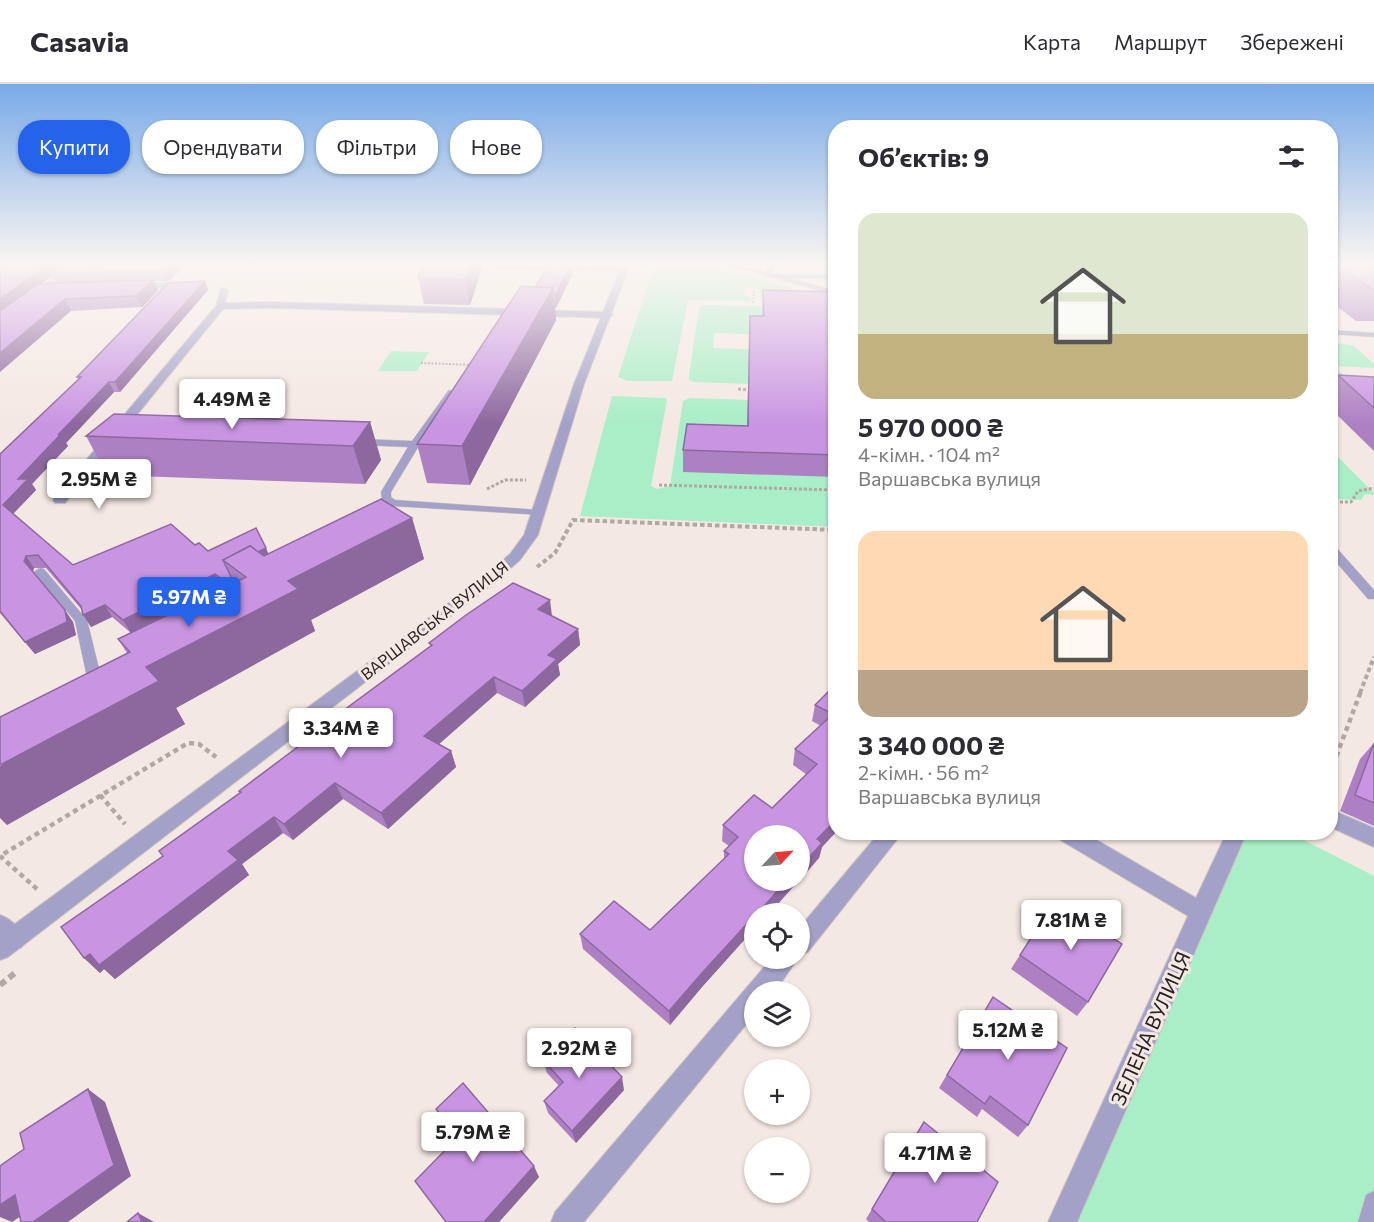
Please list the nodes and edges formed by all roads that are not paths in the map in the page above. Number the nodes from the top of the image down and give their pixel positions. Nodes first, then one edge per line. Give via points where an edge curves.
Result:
1 (211, 318) edge
2 (505, 318) edge
3 (607, 318) edge
4 (501, 324) edge
5 (1338, 333) edge
6 (1374, 335) edge
7 (459, 383) edge
8 (345, 442) edge
9 (415, 444) junction
10 (60, 500) dead end
11 (404, 505) junction
12 (539, 513) junction
13 (383, 516) edge
14 (1338, 556) edge
15 (40, 572) edge
16 (1372, 596) dead end
17 (95, 678) edge
18 (1338, 821) edge
19 (1374, 838) edge
20 (886, 840) edge
21 (1078, 840) edge
22 (1234, 840) edge
23 (1203, 913) junction
24 (810, 932) edge
25 (5, 938) edge
26 (778, 969) edge
27 (768, 981) edge
28 (744, 1009) edge
29 (1374, 1203) edge
30 (566, 1222) edge
31 (1062, 1222) edge
32 (1370, 1222) edge

1 - 10 street via 119,436
2 - 4 lane
3 - 12 street, ВАРШАВСЬКА ВУЛИЦЯ via 579,384
5 - 6 lane
7 - 9 lane
8 - 9 lane
9 - 11 lane via 386,492 392,503
11 - 12 lane
11 - 13 lane
12 - 25 street, ВАРШАВСЬКА ВУЛИЦЯ via 531,535 485,583
14 - 16 lane
15 - 17 lane via 81,620
18 - 19 street
20 - 24 street
21 - 23 street
22 - 23 street, ЗЕЛЕНА ВУЛИЦЯ
23 - 31 street, ЗЕЛЕНА ВУЛИЦЯ
26 - 27 street
28 - 30 street
29 - 32 lane

